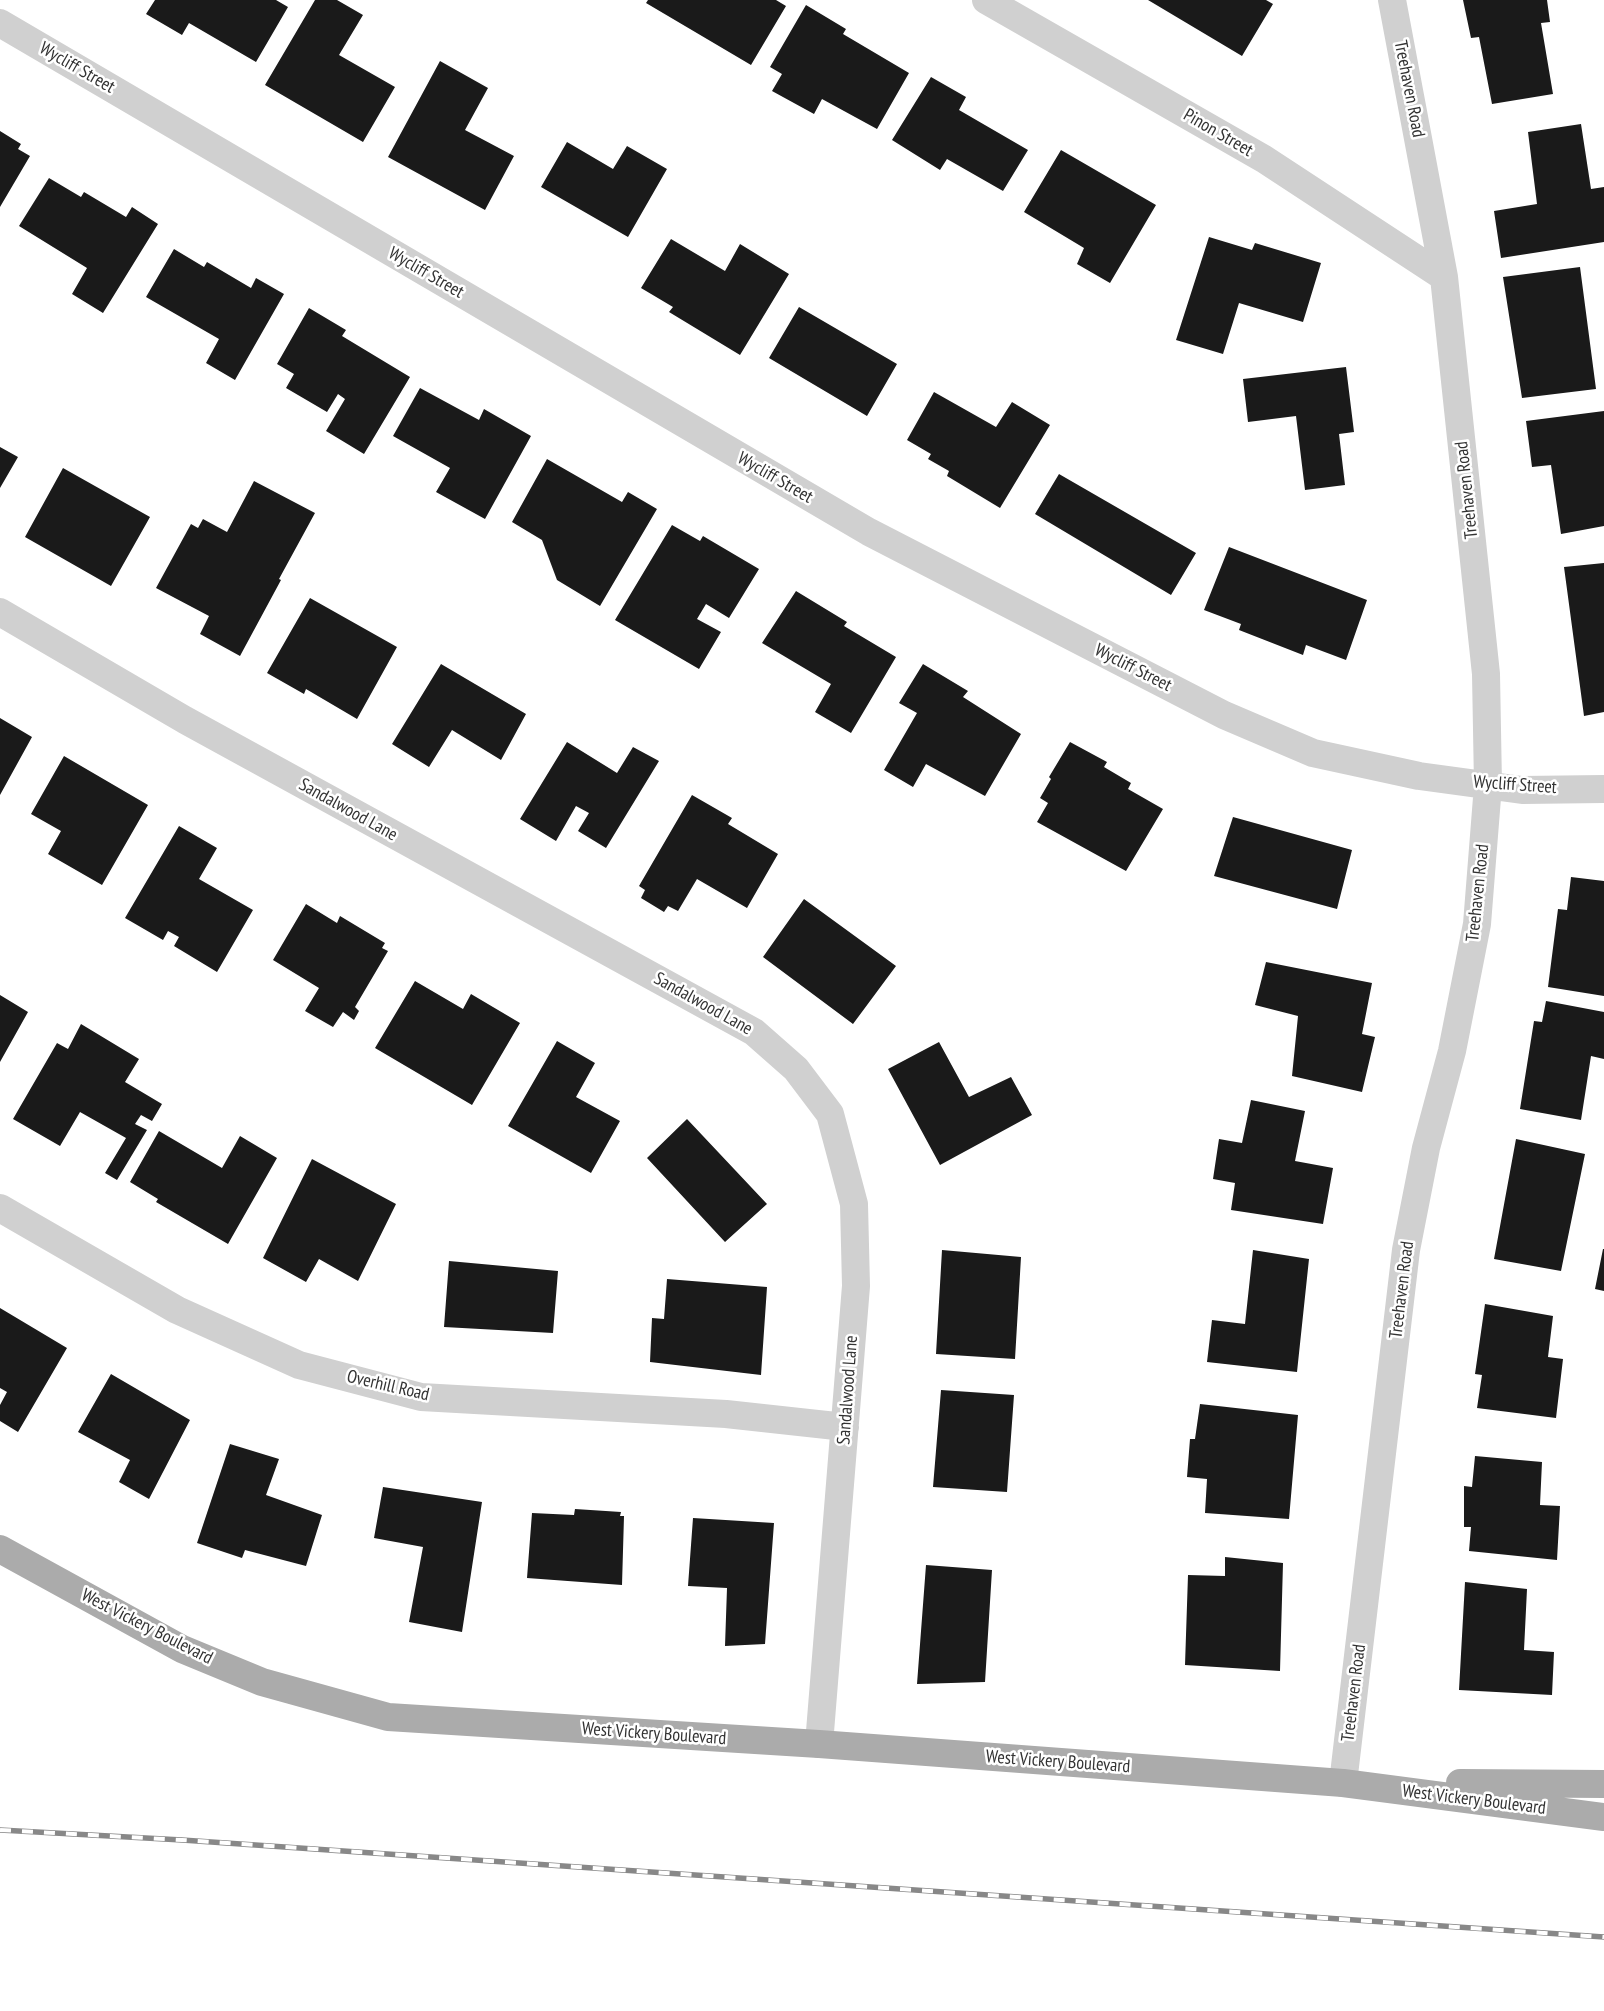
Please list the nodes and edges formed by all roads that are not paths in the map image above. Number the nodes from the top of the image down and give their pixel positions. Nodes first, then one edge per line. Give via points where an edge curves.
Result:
1 (986, 0) edge
2 (1392, 0) edge
3 (0, 23) edge
4 (1444, 277) junction
5 (0, 612) edge
6 (1488, 784) junction
7 (1604, 789) edge
8 (0, 1208) edge
9 (846, 1426) junction
10 (0, 1549) edge
11 (819, 1744) junction
12 (1343, 1783) junction
13 (1604, 1784) edge
14 (1604, 1817) edge

1 - 4 street, Pinon Street via 1264,159
2 - 4 street, Treehaven Road
3 - 6 street, Wycliff Street via 869,532 1198,702 1313,753 1419,776
4 - 6 street, Treehaven Road via 1486,674
5 - 9 street, Sandalwood Lane via 193,725 754,1032 796,1069 830,1114 854,1204 856,1286
6 - 7 street, Wycliff Street via 1522,790
6 - 12 street, Treehaven Road via 1477,924 1452,1051 1426,1148 1406,1250
8 - 9 street, Overhill Road via 177,1310 299,1365 318,1370 421,1396 726,1414
9 - 11 street, Sandalwood Lane
10 - 11 main road, West Vickery Boulevard via 182,1649 262,1682 388,1717
11 - 12 main road, West Vickery Boulevard
12 - 13 main road, West Vickery Boulevard
12 - 14 main road, West Vickery Boulevard

